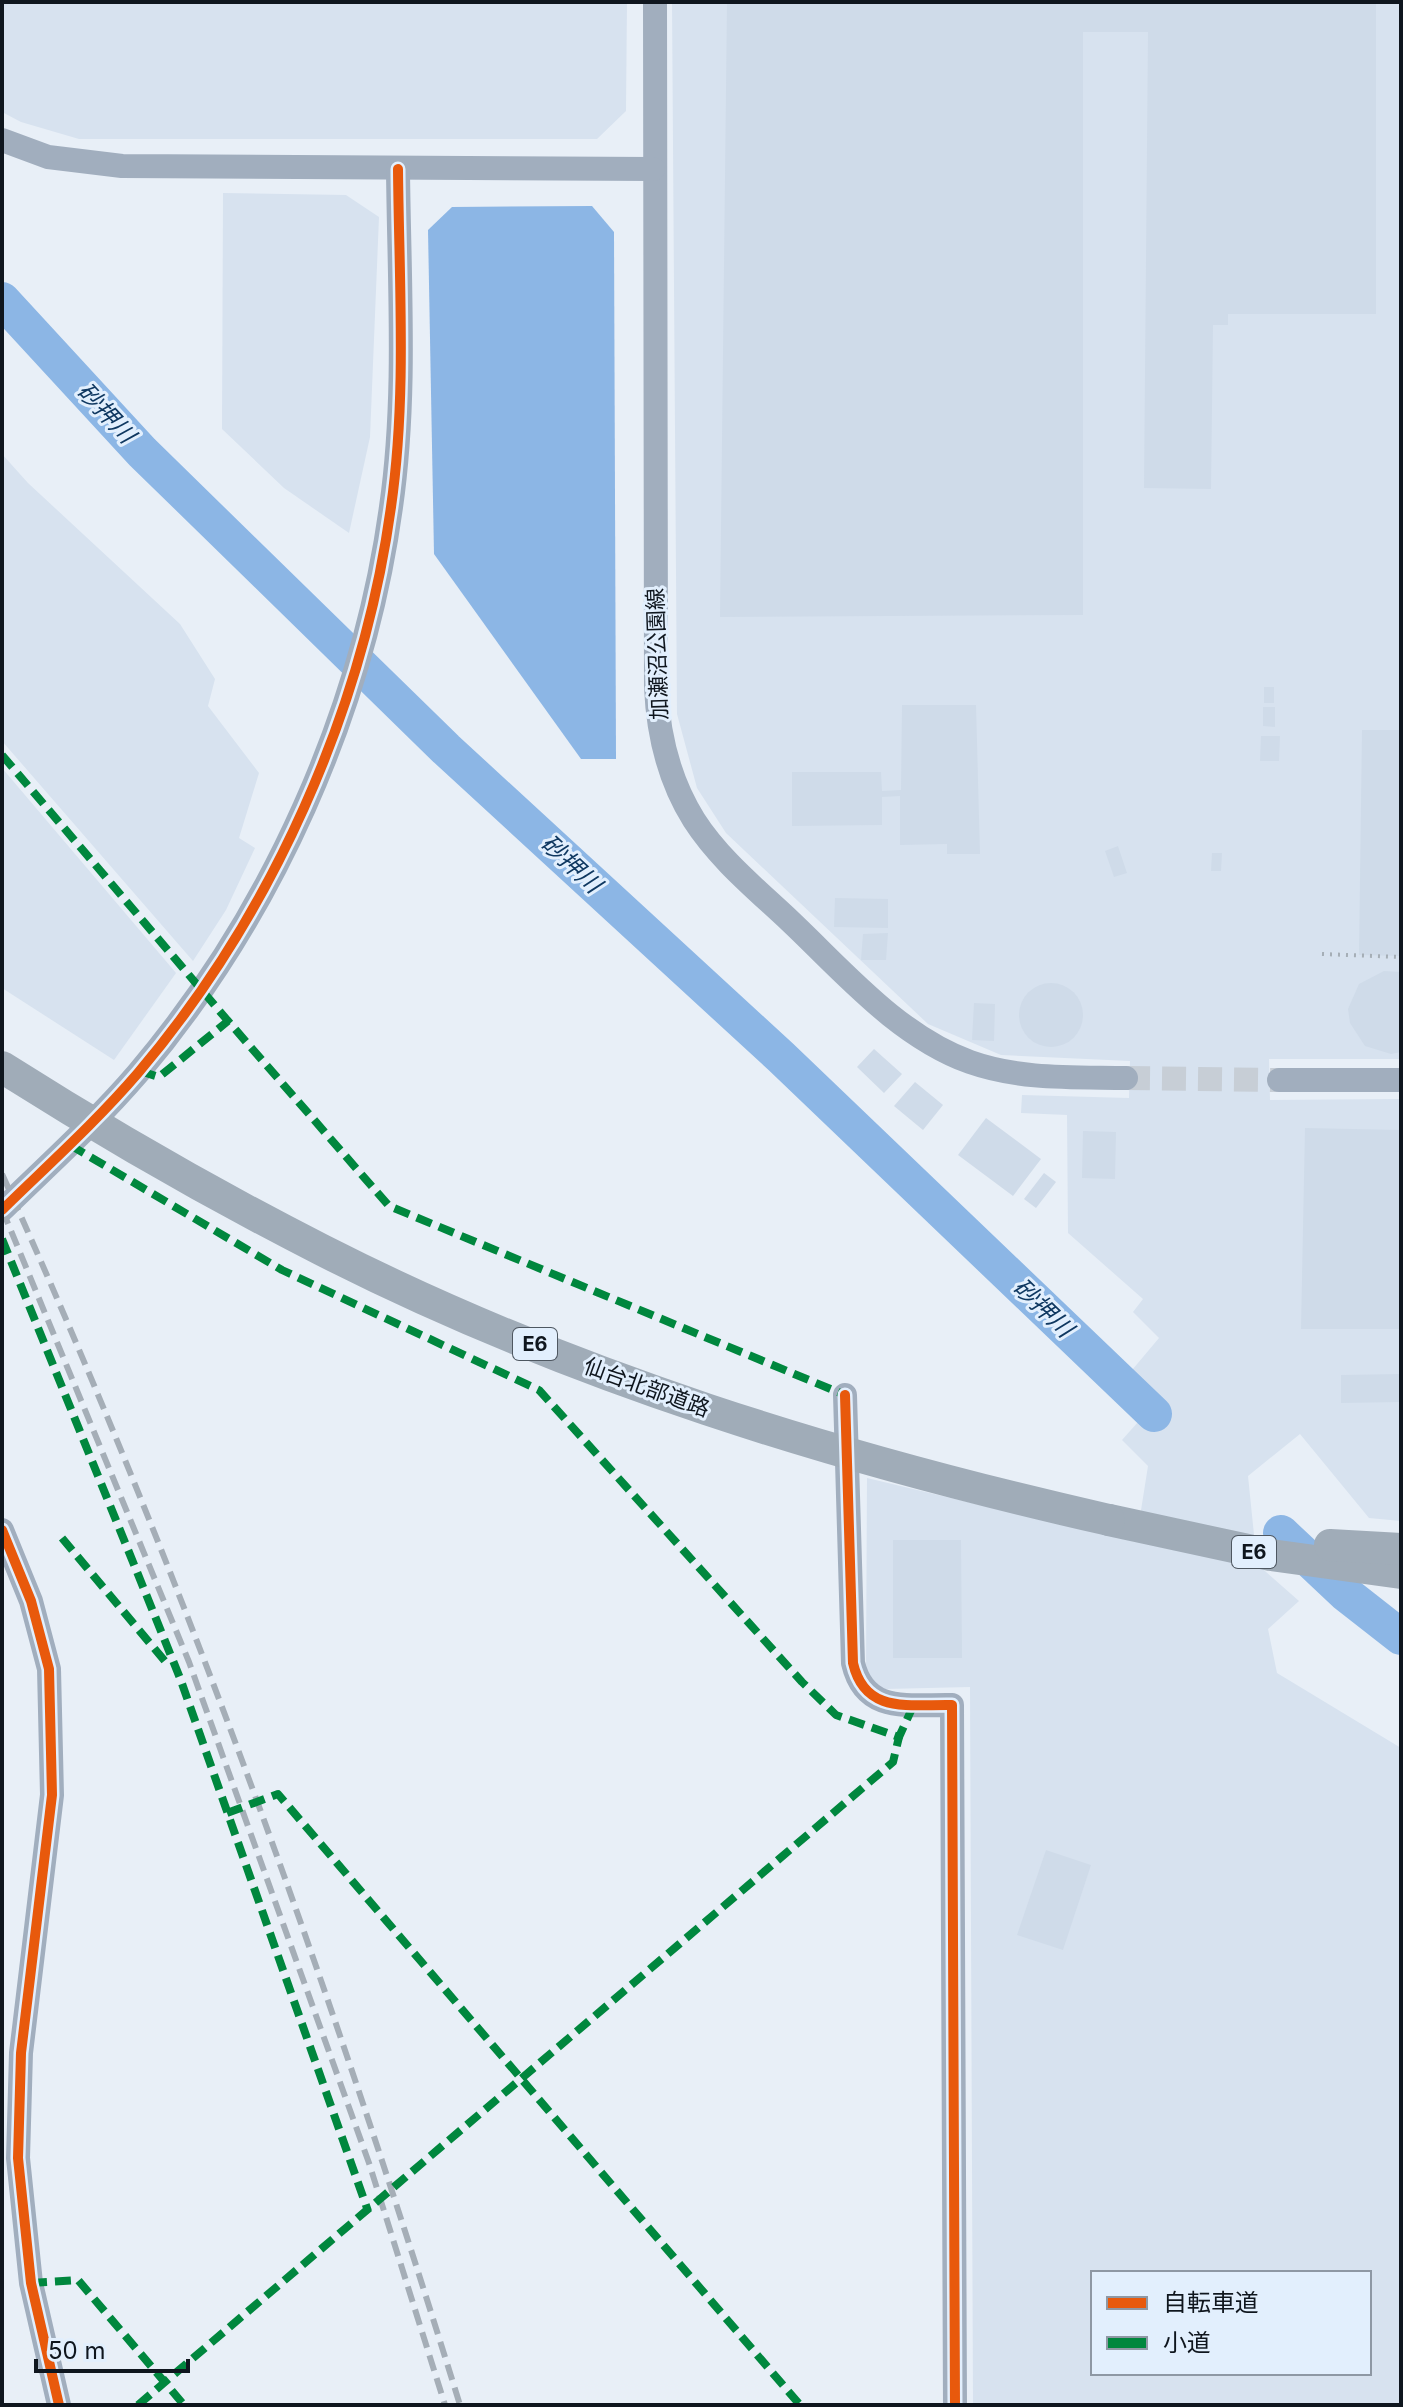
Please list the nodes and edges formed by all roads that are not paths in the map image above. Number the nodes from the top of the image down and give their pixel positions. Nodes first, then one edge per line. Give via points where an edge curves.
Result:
1 (655, 2) edge
2 (2, 140) edge
3 (398, 169) junction
4 (653, 169) junction
5 (2, 1067) edge
6 (1126, 1078) tunnel mouth
7 (1279, 1080) tunnel mouth
8 (1401, 1080) edge
9 (2, 1210) edge
10 (845, 1395) dead end
11 (1109, 1520) junction
12 (2, 1530) edge
13 (1401, 1549) edge
14 (1401, 1573) edge
15 (59, 2405) edge
16 (955, 2405) edge

1 - 4 street, 加瀬沼公園線
2 - 3 street via 48,157 122,166
3 - 4 street
3 - 9 street via 399,425 391,505 370,620 334,733 260,896 201,990 114,1100
4 - 6 street, 加瀬沼公園線 via 656,687 659,730 681,797 723,857 873,1000 927,1041 1018,1076
5 - 11 highway, 仙台北部道路 / E6, bridge via 126,1145 324,1251 493,1327 796,1438
7 - 8 street
10 - 16 street via 857,1683 870,1696 893,1704 952,1705
11 - 13 highway, 仙台北部道路 / E6 via 1270,1541
11 - 14 highway, 仙台北部道路 / E6 via 1271,1555
12 - 15 street via 31,1601 49,1669 52,1795 21,2053 18,2158 31,2283

